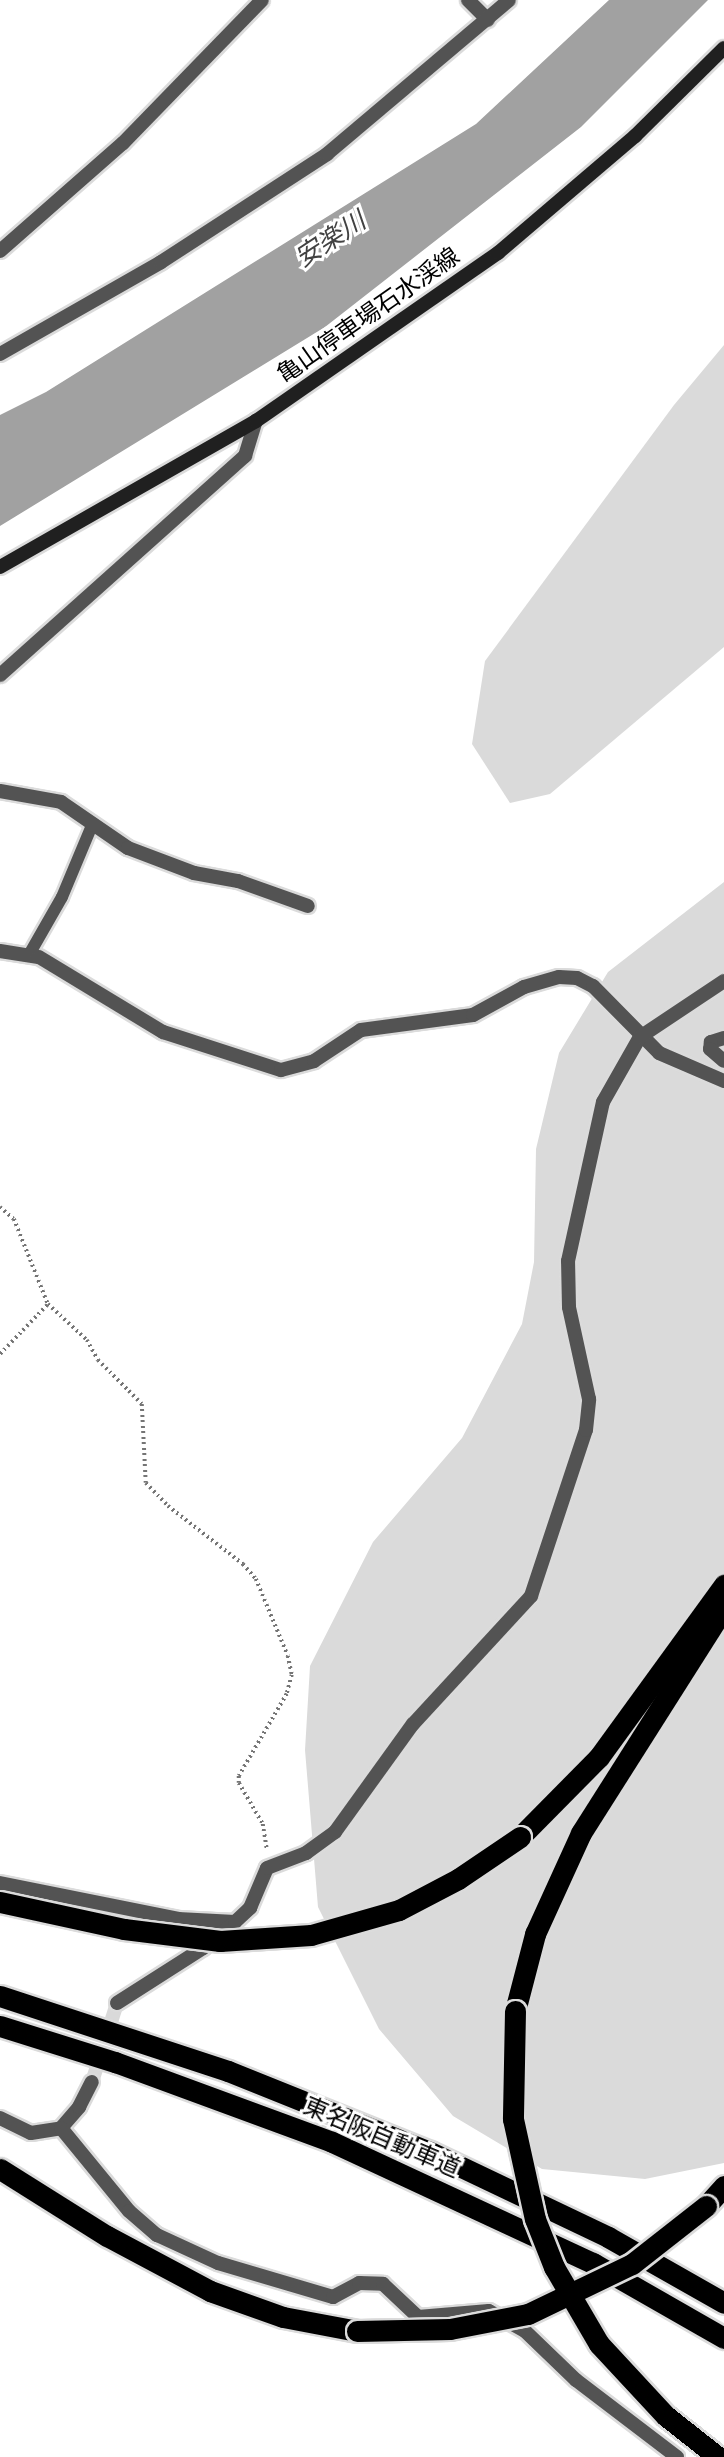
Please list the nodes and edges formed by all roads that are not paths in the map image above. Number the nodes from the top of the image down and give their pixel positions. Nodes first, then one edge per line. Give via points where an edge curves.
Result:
1 (262, 0) edge
2 (468, 0) edge
3 (509, 0) edge
4 (488, 20) junction
5 (724, 48) edge
6 (0, 251) edge
7 (0, 354) edge
8 (257, 421) junction
9 (0, 567) edge
10 (0, 675) edge
11 (0, 791) edge
12 (93, 823) junction
13 (308, 906) dead end
14 (0, 951) edge
15 (30, 953) junction
16 (724, 981) edge
17 (640, 1037) junction
18 (724, 1038) edge
19 (724, 1061) edge
20 (724, 1081) edge
21 (724, 1584) edge
22 (724, 1608) edge
23 (0, 1883) edge
24 (0, 1902) edge
25 (235, 1922) junction
26 (0, 1996) edge
27 (117, 2003) tunnel mouth
28 (0, 2026) edge
29 (92, 2082) tunnel mouth
30 (0, 2119) edge
31 (61, 2128) junction
32 (0, 2169) edge
33 (724, 2186) edge
34 (724, 2303) edge
35 (724, 2338) edge
36 (677, 2457) edge
37 (718, 2457) edge

1 - 6 street via 123,143
2 - 4 street
3 - 4 street
4 - 7 street via 316,162 161,262
5 - 8 main road, 亀山停車場石水渓線 via 635,136 498,253
8 - 9 main road, 亀山停車場石水渓線
8 - 10 street via 245,456
11 - 12 street via 61,802
12 - 13 street via 128,848 173,866 238,881
12 - 15 lane via 62,897
14 - 15 street
15 - 17 street via 163,1032 281,1070 314,1061 361,1030 472,1015 524,987 559,978 587,981
16 - 17 street
17 - 20 street via 670,1058
17 - 25 street via 603,1102 568,1261 569,1307 589,1399 576,1468 544,1568 514,1618 413,1724 335,1832 306,1853 267,1868 250,1908
18 - 19 street via 711,1042 710,1049
21 - 24 highway, bridge via 599,1757 520,1837 477,1868 399,1910 311,1935 220,1941 124,1929
22 - 37 highway, bridge via 581,1833 536,1934 515,2011 513,2119 535,2218 576,2311 607,2353 666,2416
23 - 25 street via 132,1911
25 - 27 street
26 - 34 highway, 東名阪自動車道 via 228,2071 430,2152 608,2238
28 - 35 highway, 東名阪自動車道 via 331,2141 593,2263
29 - 31 street
30 - 31 street via 31,2133
31 - 36 street via 129,2211 158,2235 218,2263 333,2297 359,2283 383,2284 418,2317 489,2311 525,2331 576,2381
32 - 33 highway, bridge via 107,2236 210,2291 314,2325 394,2334 487,2324 563,2301 670,2237

